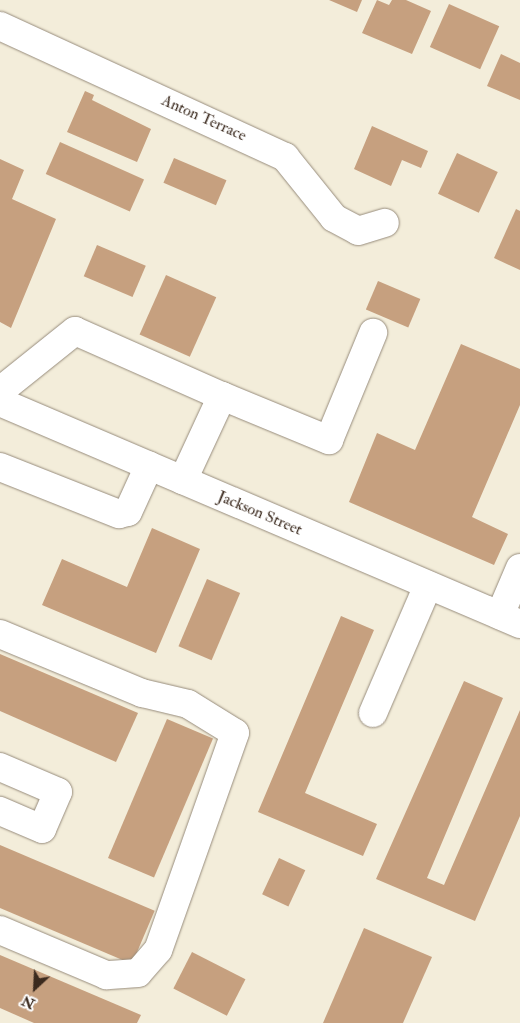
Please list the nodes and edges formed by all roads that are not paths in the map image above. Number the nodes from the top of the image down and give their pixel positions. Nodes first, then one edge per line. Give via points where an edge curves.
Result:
1 (0, 26) edge
2 (385, 223) dead end
3 (374, 333) dead end
4 (0, 391) edge
5 (222, 396) junction
6 (0, 402) edge
7 (149, 466) junction
8 (0, 467) edge
9 (183, 480) junction
10 (520, 568) edge
11 (428, 585) junction
12 (510, 620) edge
13 (0, 634) edge
14 (373, 713) dead end
15 (0, 766) edge
16 (0, 811) edge
17 (0, 930) edge

1 - 2 street, Anton Terrace via 285,157 334,218 358,231
3 - 5 street via 329,440
4 - 5 street via 75,331
5 - 9 street
6 - 7 street, Jackson Street
7 - 8 street via 128,512 119,514
7 - 9 street, Jackson Street
9 - 11 street, Jackson Street
10 - 12 street
11 - 12 street, Jackson Street
11 - 14 street
13 - 17 street via 142,693 188,704 235,733 158,950 138,973 106,976
15 - 16 street via 58,792 42,829

